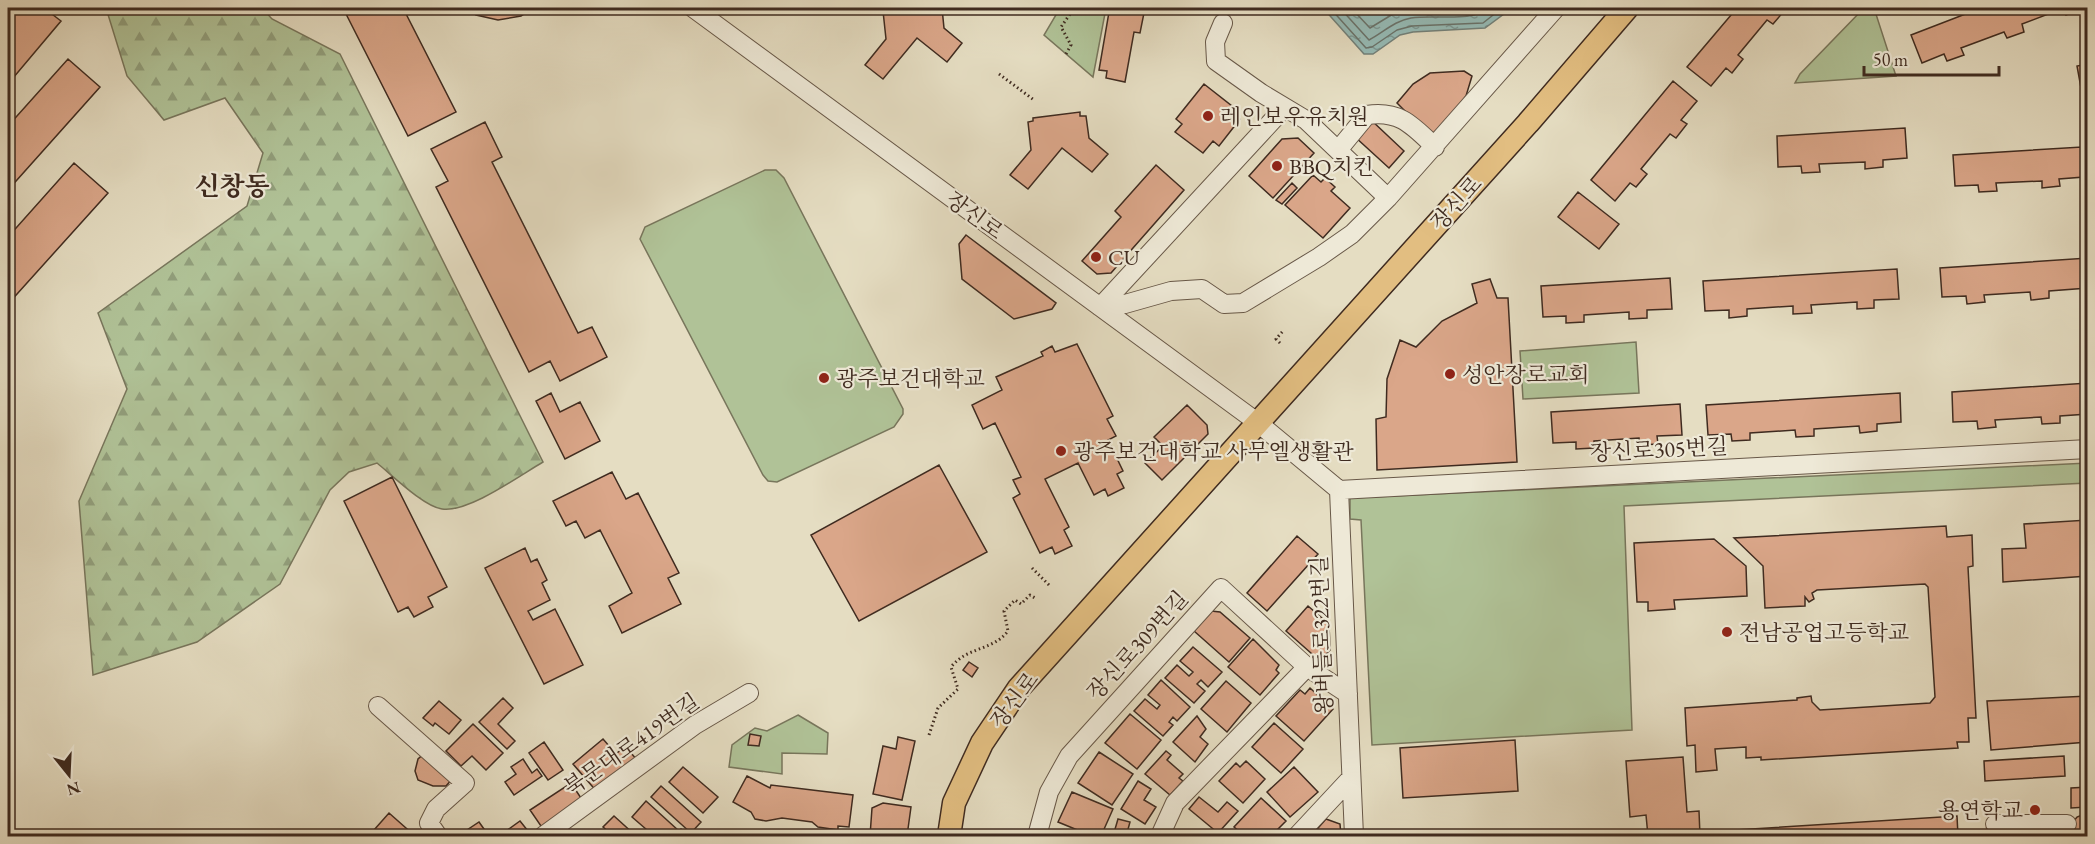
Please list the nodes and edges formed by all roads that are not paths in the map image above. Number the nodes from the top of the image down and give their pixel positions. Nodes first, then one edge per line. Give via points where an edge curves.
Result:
1 (693, 8) edge
2 (1556, 8) edge
3 (1627, 8) edge
4 (1223, 23) dead end
5 (1284, 108) junction
6 (1436, 147) junction
7 (1339, 149) junction
8 (1388, 198) junction
9 (1100, 307) junction
10 (1257, 422) junction
11 (2088, 449) edge
12 (1339, 490) junction
13 (1307, 667) junction
14 (749, 693) dead end
15 (1348, 694) junction
16 (378, 706) dead end
17 (1351, 778) junction
18 (1995, 824) dead end
19 (2067, 824) dead end
20 (2037, 831) edge
21 (438, 837) edge
22 (543, 837) edge
23 (950, 837) edge
24 (1037, 837) edge
25 (1160, 837) edge
26 (1297, 837) edge
27 (1354, 837) edge

1 - 9 street, 장신로
2 - 6 street
3 - 10 main road, 장신로
4 - 5 street via 1215,42 1216,61
5 - 7 street via 1306,120
5 - 9 street
6 - 7 street via 1408,121 1385,113 1367,115
6 - 8 street
7 - 8 street
8 - 9 street via 1352,234 1242,303 1224,304 1202,289 1171,291
9 - 10 street, 장신로
10 - 12 street
10 - 23 main road, 장신로 via 1019,688 977,753 954,803
11 - 12 street, 장신로305번길
12 - 15 street, 왕버들로322번길
13 - 15 street, 장신로309번길
13 - 24 street, 장신로309번길 via 1221,588 1070,756 1049,792
13 - 25 street via 1175,802
14 - 22 street, 북문대로419번길 via 695,725
15 - 17 street, 왕버들로322번길
16 - 21 street via 465,783 431,815 429,823
17 - 26 street
17 - 27 street, 왕버들로322번길
18 - 20 street
19 - 20 street

